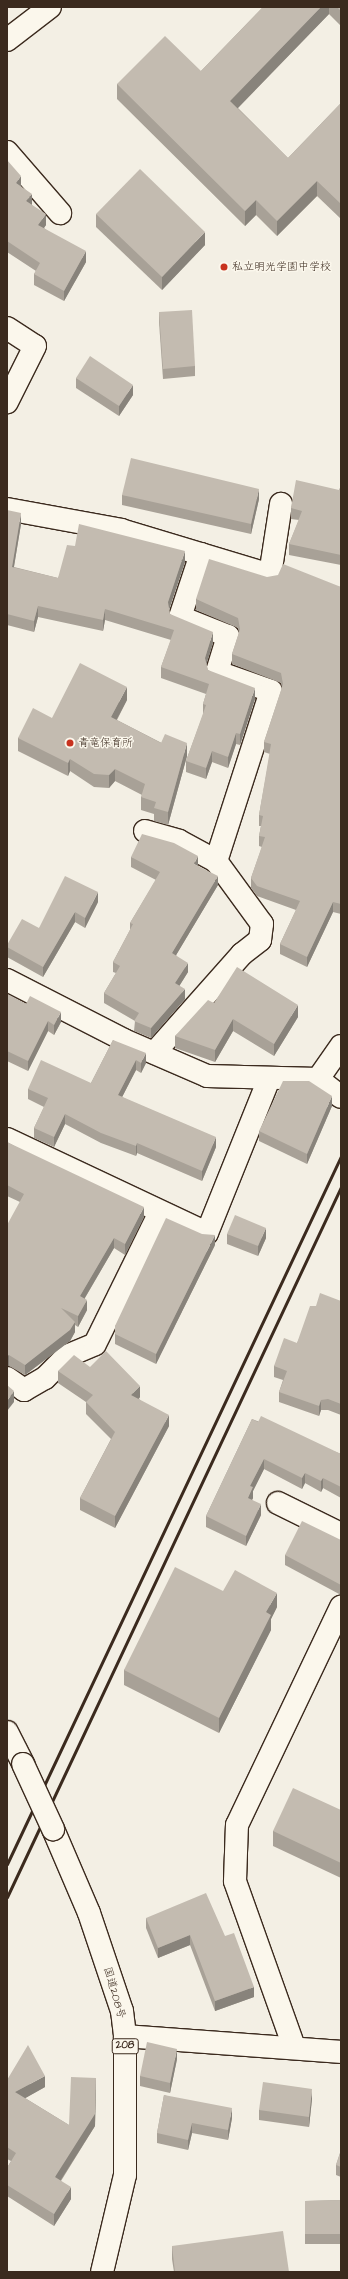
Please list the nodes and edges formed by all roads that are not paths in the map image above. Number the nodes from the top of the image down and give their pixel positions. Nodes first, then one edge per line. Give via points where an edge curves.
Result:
1 (50, 7) edge
2 (7, 40) edge
3 (7, 152) edge
4 (60, 213) dead end
5 (7, 328) edge
6 (7, 402) edge
7 (281, 504) dead end
8 (7, 509) edge
9 (201, 554) junction
10 (146, 831) dead end
11 (216, 861) junction
12 (7, 980) edge
13 (341, 1046) edge
14 (154, 1053) junction
15 (269, 1079) junction
16 (318, 1079) junction
17 (341, 1096) edge
18 (7, 1139) edge
19 (160, 1212) junction
20 (7, 1378) edge
21 (278, 1503) dead end
22 (341, 1534) edge
23 (341, 1607) edge
24 (7, 1732) edge
25 (125, 2036) junction
26 (294, 2047) junction
27 (341, 2052) edge
28 (102, 2272) edge

1 - 2 main road
3 - 4 main road
5 - 6 main road via 35,346
7 - 9 main road via 270,575
8 - 9 main road via 121,530
9 - 11 main road via 180,617 228,636 217,672 271,690
10 - 11 main road via 179,841
11 - 14 main road via 262,924 260,940 242,954
12 - 14 main road
13 - 16 main road
14 - 15 main road via 207,1076
15 - 16 main road
15 - 19 main road via 207,1233
16 - 17 main road
18 - 19 main road
19 - 20 main road via 95,1344 67,1356 46,1378 24,1390
21 - 22 main road
23 - 26 main road via 237,1825 235,1881
24 - 25 main road, 国道208号 / 208, bridge via 90,1914 122,2012
25 - 26 main road
25 - 28 main road, 国道208号 / 208 via 125,2175
26 - 27 main road

